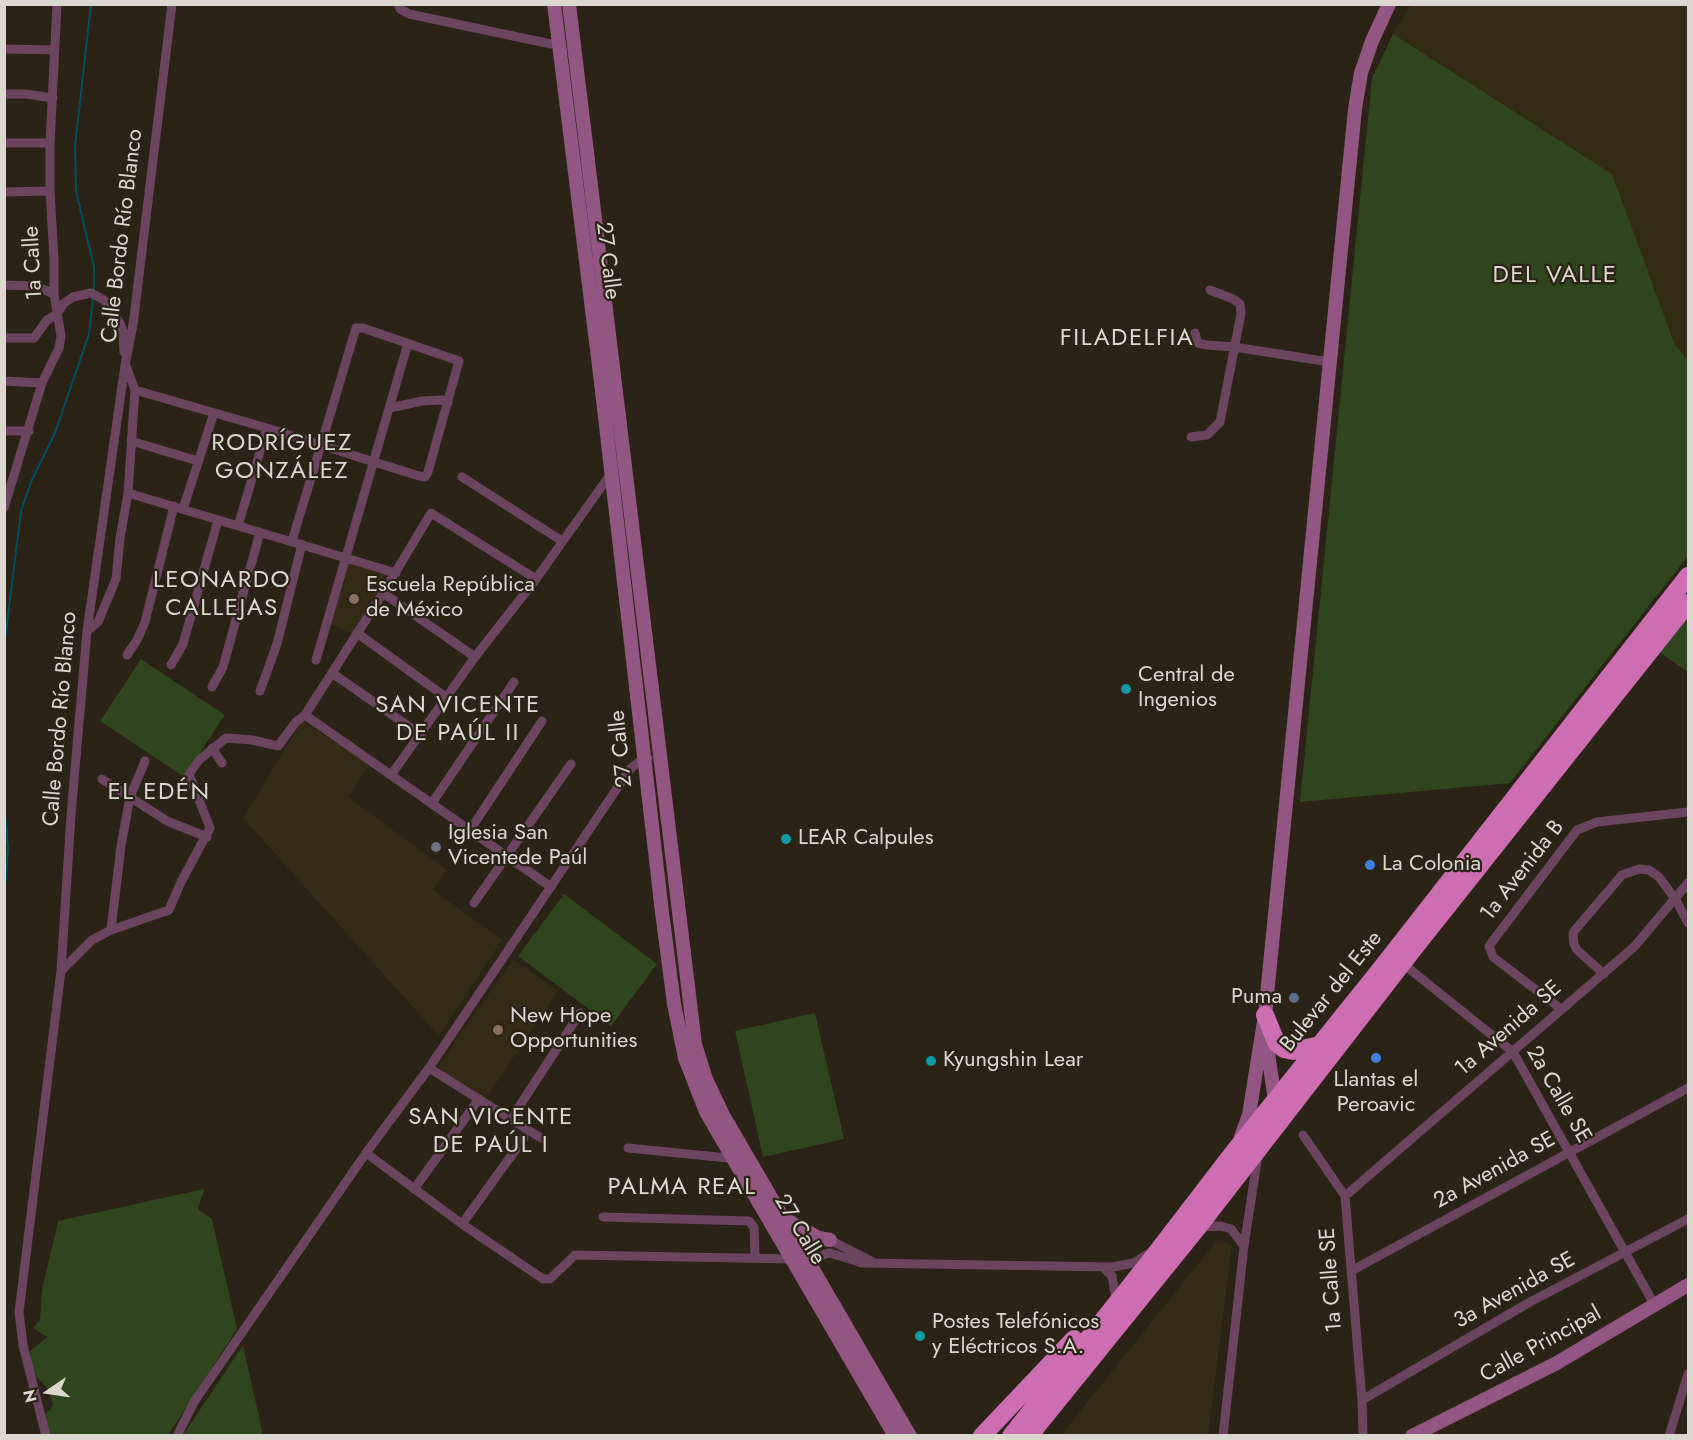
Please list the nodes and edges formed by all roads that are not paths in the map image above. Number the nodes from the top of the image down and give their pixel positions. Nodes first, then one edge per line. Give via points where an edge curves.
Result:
1 (57, 4) edge
2 (172, 4) edge
3 (398, 4) edge
4 (554, 4) edge
5 (569, 4) edge
6 (1389, 4) edge
7 (551, 44) dead end
8 (4, 49) edge
9 (55, 50) junction
10 (4, 94) edge
11 (53, 98) junction
12 (4, 143) edge
13 (50, 143) junction
14 (575, 177) junction
15 (590, 180) junction
16 (50, 191) junction
17 (4, 192) edge
18 (4, 285) edge
19 (1210, 290) dead end
20 (54, 294) junction
21 (56, 315) junction
22 (1195, 333) dead end
23 (4, 338) edge
24 (408, 343) junction
25 (1234, 347) junction
26 (1330, 362) junction
27 (125, 365) junction
28 (4, 381) edge
29 (42, 383) junction
30 (135, 390) junction
31 (448, 403) junction
32 (390, 408) junction
33 (214, 413) junction
34 (267, 428) junction
35 (4, 430) edge
36 (29, 431) junction
37 (1191, 437) dead end
38 (131, 441) junction
39 (321, 445) junction
40 (623, 456) junction
41 (198, 461) junction
42 (374, 462) junction
43 (610, 473) junction
44 (462, 477) dead end
45 (128, 493) junction
46 (4, 508) edge
47 (178, 508) junction
48 (218, 520) junction
49 (238, 526) junction
50 (260, 532) junction
51 (292, 541) junction
52 (562, 541) junction
53 (302, 544) junction
54 (345, 557) junction
55 (396, 573) junction
56 (1689, 576) edge
57 (536, 579) junction
58 (383, 593) junction
59 (1689, 603) edge
60 (87, 631) junction
61 (357, 633) junction
62 (127, 655) dead end
63 (475, 657) junction
64 (316, 660) dead end
65 (171, 665) dead end
66 (332, 673) junction
67 (514, 682) dead end
68 (212, 687) dead end
69 (260, 691) dead end
70 (447, 698) junction
71 (305, 715) junction
72 (542, 721) dead end
73 (421, 735) junction
74 (212, 748) junction
75 (659, 754) junction
76 (645, 759) junction
77 (145, 760) dead end
78 (222, 763) dead end
79 (572, 764) dead end
80 (391, 775) junction
81 (102, 779) dead end
82 (130, 797) junction
83 (432, 804) junction
84 (1689, 812) edge
85 (470, 830) junction
86 (207, 837) junction
87 (506, 856) junction
88 (1689, 883) edge
89 (552, 887) junction
90 (1676, 900) junction
91 (474, 903) dead end
92 (1689, 923) edge
93 (111, 930) junction
94 (1402, 963) junction
95 (61, 971) junction
96 (1604, 974) junction
97 (1561, 1009) junction
98 (580, 1013) dead end
99 (1265, 1021) junction
100 (688, 1038) junction
101 (1326, 1049) junction
102 (1513, 1052) junction
103 (429, 1068) junction
104 (689, 1072) junction
105 (704, 1073) junction
106 (1689, 1088) edge
107 (479, 1099) junction
108 (1275, 1102) junction
109 (511, 1119) junction
110 (1278, 1124) junction
111 (1302, 1135) dead end
112 (524, 1138) dead end
113 (541, 1138) dead end
114 (1260, 1147) junction
115 (628, 1148) dead end
116 (366, 1153) junction
117 (1233, 1153) junction
118 (1569, 1153) junction
119 (734, 1159) junction
120 (749, 1160) junction
121 (414, 1189) junction
122 (1345, 1196) junction
123 (603, 1216) dead end
124 (781, 1216) junction
125 (1689, 1219) edge
126 (462, 1224) junction
127 (1198, 1227) junction
128 (830, 1240) junction
129 (1166, 1240) junction
130 (1244, 1246) junction
131 (1625, 1253) junction
132 (1148, 1254) junction
133 (755, 1258) junction
134 (801, 1260) junction
135 (875, 1263) junction
136 (1168, 1264) junction
137 (1103, 1267) junction
138 (1351, 1271) junction
139 (1689, 1285) edge
140 (1114, 1294) junction
141 (1654, 1304) junction
142 (1085, 1355) junction
143 (1689, 1374) edge
144 (1024, 1393) junction
145 (1362, 1400) junction
146 (46, 1436) edge
147 (177, 1436) edge
148 (895, 1436) edge
149 (910, 1436) edge
150 (982, 1436) edge
151 (992, 1436) edge
152 (1011, 1436) edge
153 (1029, 1436) edge
154 (1039, 1436) edge
155 (1223, 1436) edge
156 (1363, 1436) edge
157 (1412, 1436) edge
158 (1670, 1436) edge

1 - 9 street, 1a Calle
2 - 27 street, Calle Bordo Río Blanco
3 - 7 street via 409,15
4 - 14 street, 27 Calle
5 - 15 street, 27 Calle
6 - 26 street via 1361,72
8 - 9 street
9 - 11 street, 1a Calle
10 - 11 street
11 - 13 street, 1a Calle
12 - 13 street
13 - 16 street, 1a Calle
14 - 15 street
14 - 43 street, 27 Calle
15 - 40 street, 27 Calle
16 - 17 street
16 - 20 street, 1a Calle
18 - 20 street via 34,286
19 - 25 street via 1240,304
20 - 21 street, 1a Calle
21 - 23 street via 47,320 34,338
21 - 27 street via 73,297 91,292 97,295 120,323
21 - 29 street, 1a Calle via 60,322 59,348
22 - 25 street via 1198,343
24 - 31 street via 459,361
24 - 32 street
24 - 39 street via 356,328
25 - 26 street
25 - 37 street via 1220,422 1207,435
26 - 99 street
27 - 30 street
27 - 60 street, Calle Bordo Río Blanco
28 - 29 street
29 - 36 street, 1a Calle
30 - 33 street
30 - 38 street
31 - 32 street via 422,401
31 - 42 street via 425,477
32 - 42 street
33 - 34 street
33 - 41 street
34 - 39 street
34 - 49 street
35 - 36 street
36 - 46 street, 1a Calle
38 - 41 street
38 - 45 street
39 - 42 street
39 - 51 street
40 - 43 street
40 - 75 street, 27 Calle
41 - 47 street
42 - 54 street
43 - 52 street
43 - 76 street, 27 Calle
44 - 52 street
45 - 47 street
45 - 60 street via 116,579 98,622
47 - 48 street
47 - 62 street via 145,622
48 - 49 street
48 - 65 street via 183,644
49 - 50 street
50 - 51 street
50 - 68 street via 223,667
51 - 53 street
52 - 57 street
53 - 54 street
53 - 69 street via 277,644
54 - 55 street
54 - 64 street
55 - 57 street via 431,513
55 - 58 street
56 - 101 highway, Bulevar del Este via 1380,970
57 - 63 street
58 - 61 street
58 - 63 street
59 - 94 highway, Bulevar del Este
60 - 95 street, Calle Bordo Río Blanco
61 - 66 street
61 - 70 street
63 - 70 street
66 - 71 street
66 - 73 street
67 - 83 street
70 - 73 street
71 - 74 street via 278,746 226,738
71 - 80 street
72 - 85 street
73 - 80 street
74 - 78 street
74 - 86 street via 199,759 189,776 210,825
75 - 76 street
75 - 100 street, 27 Calle
76 - 89 street via 630,769
76 - 100 street, 27 Calle via 674,1004
77 - 82 street
79 - 87 street
80 - 83 street
81 - 82 street
82 - 86 street via 167,821
82 - 93 street
83 - 85 street
84 - 97 street, 1a Avenida B via 1597,822 1577,830 1489,946 1493,957
85 - 87 street
86 - 93 street via 169,910
87 - 89 street
87 - 91 street
88 - 90 street, 1a Avenida SE
89 - 103 street
90 - 92 street
90 - 96 street, 1a Avenida SE
90 - 96 street via 1659,877 1648,870 1633,871 1617,879 1573,934 1577,950
93 - 95 street via 92,940
94 - 101 highway, Bulevar del Este
94 - 102 street, 2a Calle SE
95 - 146 street, Calle Bordo Río Blanco via 20,1312 23,1345
96 - 97 street, 1a Avenida SE
97 - 102 street, 1a Avenida SE
98 - 109 street
99 - 101 highway via 1284,1049
99 - 108 street
99 - 117 street via 1249,1115
100 - 104 street, 27 Calle
100 - 105 street, 27 Calle
101 - 108 highway, Bulevar del Este
101 - 110 highway, Bulevar del Este
102 - 118 street, 2a Calle SE
102 - 122 street, 1a Avenida SE
103 - 107 street
103 - 116 street
104 - 105 street
104 - 119 street, 27 Calle via 706,1112
105 - 120 street, 27 Calle
106 - 118 street, 2a Avenida SE
107 - 109 street
107 - 121 street
108 - 110 street
108 - 117 highway, Bulevar del Este
109 - 113 street
110 - 114 highway, Bulevar del Este
111 - 122 street, 1a Calle SE
112 - 126 street
114 - 127 highway, Bulevar del Este
114 - 130 street
115 - 119 street
116 - 121 street
116 - 147 street via 194,1402
117 - 129 highway, Bulevar del Este
118 - 131 street, 2a Calle SE
118 - 138 street, 2a Avenida SE
119 - 120 street
119 - 134 street, 27 Calle via 764,1212
120 - 124 street, 27 Calle
121 - 126 street
122 - 138 street, 1a Calle SE
123 - 133 street via 748,1221 754,1227
124 - 128 street via 819,1238
124 - 134 street, 27 Calle
125 - 131 street, 3a Avenida SE
126 - 133 street via 543,1279 549,1279 575,1255
127 - 130 street via 1231,1229
127 - 136 highway, Bulevar del Este
128 - 134 street
128 - 135 street
129 - 132 highway
129 - 142 highway, Bulevar del Este
130 - 155 street
131 - 141 street, 2a Calle SE
131 - 145 street, 3a Avenida SE via 1530,1302
132 - 137 street via 1130,1264
132 - 140 highway
133 - 134 street
134 - 135 street via 830,1253 854,1262
134 - 148 street, 27 Calle
134 - 149 street, 27 Calle
135 - 137 street
136 - 142 highway, Bulevar del Este
136 - 154 highway
137 - 140 street via 1112,1276
138 - 145 street, 1a Calle SE
139 - 141 street, Calle Principal
140 - 144 highway
141 - 157 street, Calle Principal via 1555,1364
142 - 152 highway, Bulevar del Este
142 - 153 highway, Bulevar del Este
143 - 158 street
144 - 150 highway
144 - 151 highway
145 - 156 street, 1a Calle SE

